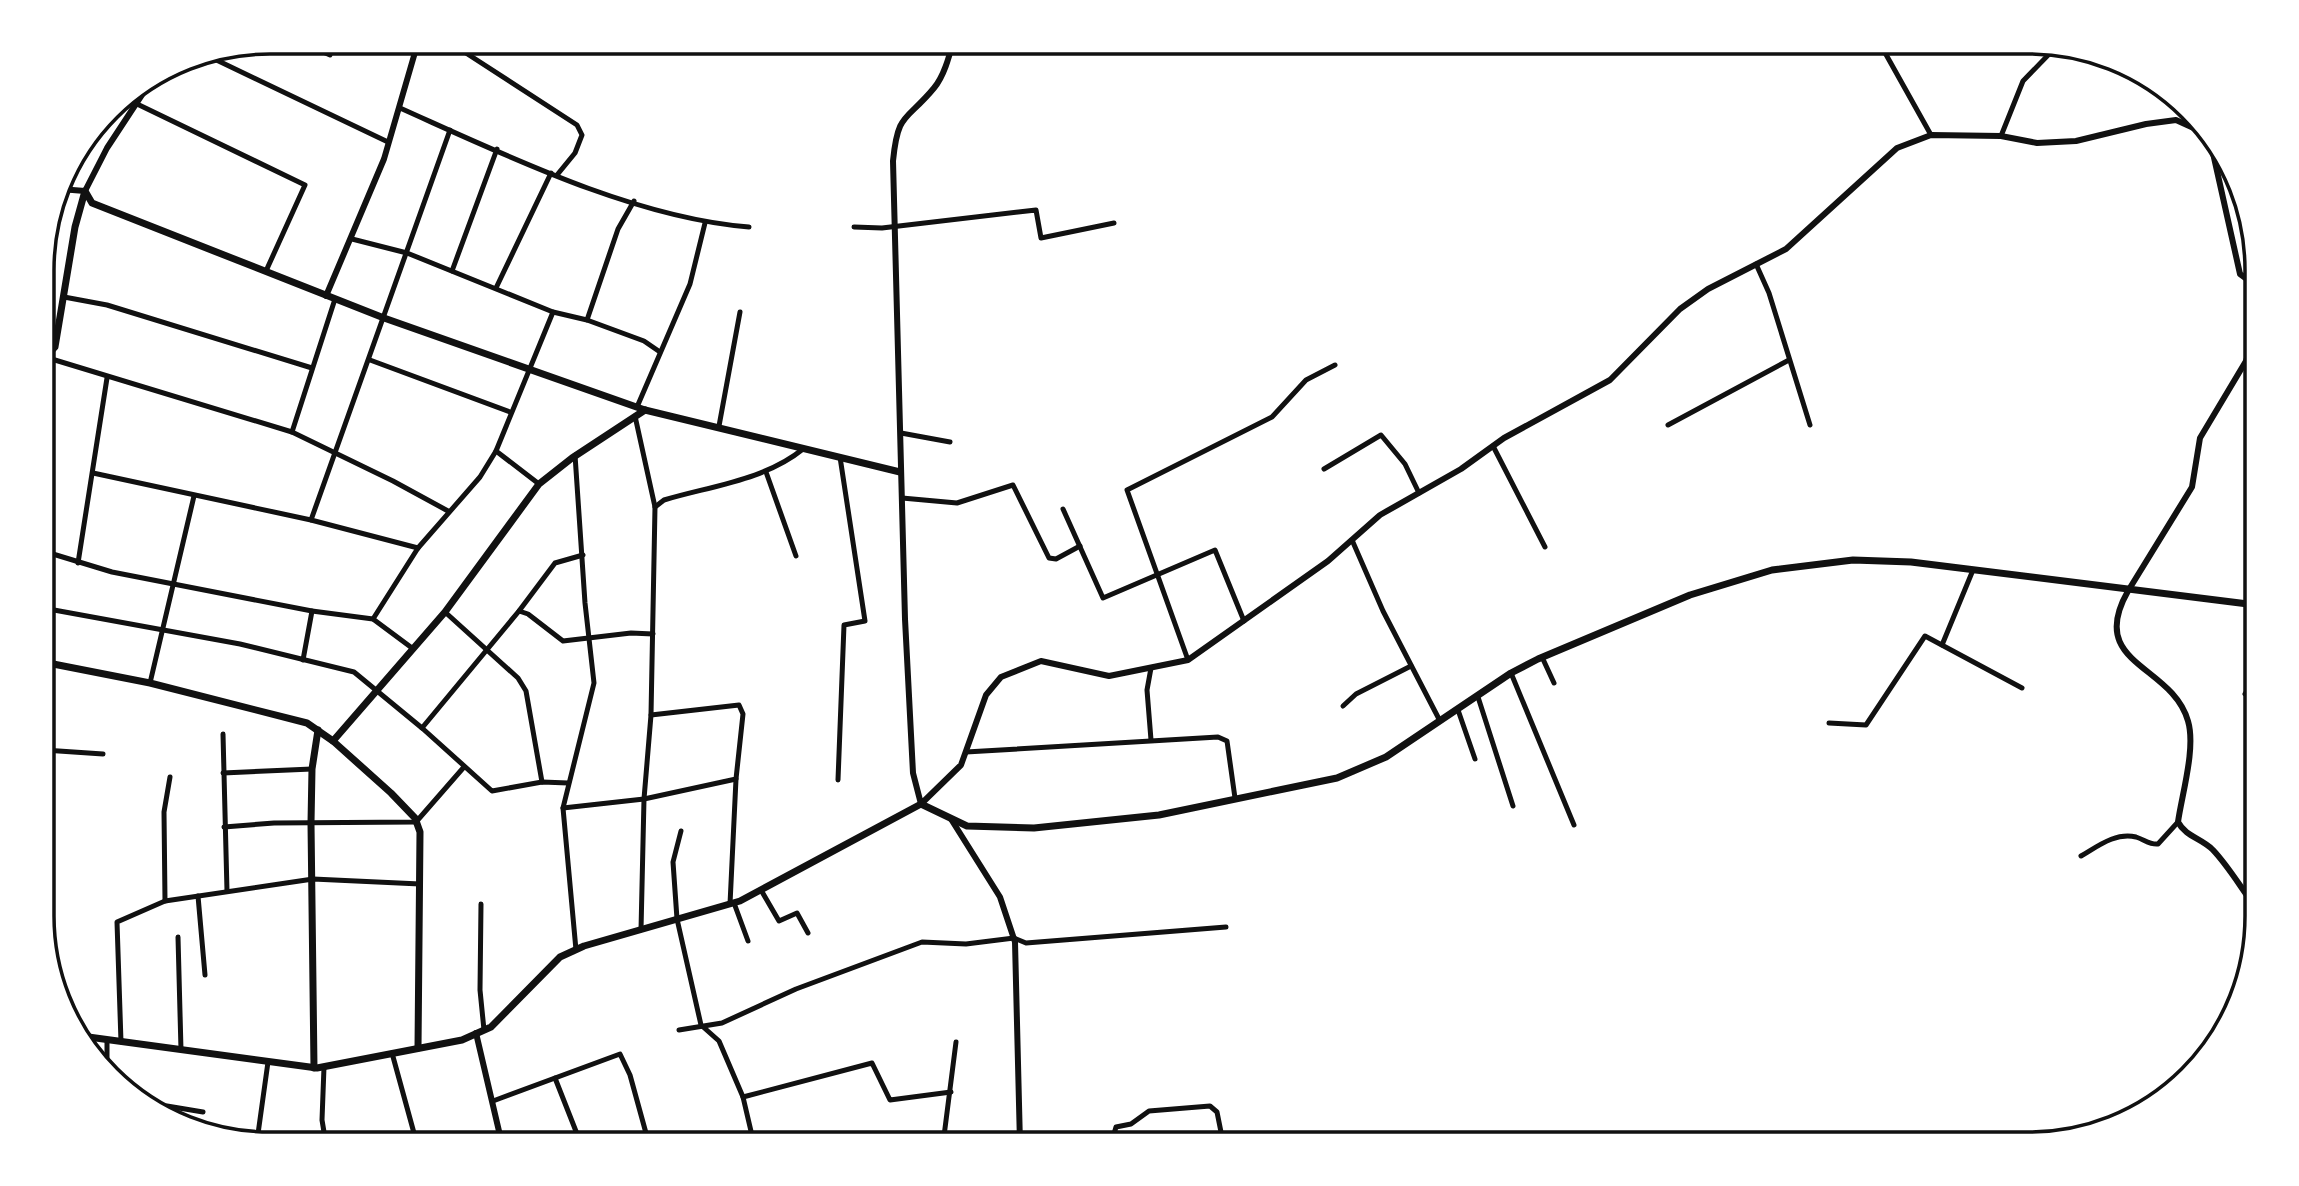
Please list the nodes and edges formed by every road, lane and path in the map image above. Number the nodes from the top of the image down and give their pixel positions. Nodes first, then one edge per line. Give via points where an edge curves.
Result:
1 (415, 54) edge
2 (468, 54) edge
3 (948, 54) edge
4 (1887, 54) edge
5 (2048, 55) edge
6 (218, 61) edge
7 (135, 103) joint
8 (400, 108) junction
9 (2189, 126) edge
10 (450, 130) junction
11 (1931, 135) junction
12 (2001, 136) junction
13 (388, 142) junction
14 (497, 149) junction
15 (2215, 160) edge
16 (554, 174) junction
17 (70, 190) edge
18 (85, 191) junction
19 (634, 201) junction
20 (705, 223) junction
21 (1114, 223) dead end
22 (749, 227) dead end
23 (855, 227) dead end
24 (893, 227) junction
25 (352, 239) junction
26 (407, 253) junction
27 (1756, 264) junction
28 (266, 271) junction
29 (452, 271) junction
30 (2245, 278) edge
31 (496, 288) junction
32 (326, 296) junction
33 (64, 297) junction
34 (335, 299) junction
35 (552, 312) junction
36 (740, 312) dead end
37 (384, 318) junction
38 (587, 320) junction
39 (55, 347) edge
40 (660, 352) junction
41 (370, 360) junction
42 (1789, 360) junction
43 (55, 362) edge
44 (2245, 363) edge
45 (1335, 365) dead end
46 (312, 368) junction
47 (529, 370) junction
48 (107, 378) junction
49 (641, 409) junction
50 (510, 412) junction
51 (635, 416) junction
52 (1668, 425) dead end
53 (1810, 425) dead end
54 (719, 426) junction
55 (292, 432) junction
56 (901, 433) junction
57 (950, 442) dead end
58 (1493, 446) junction
59 (805, 447) junction
60 (496, 451) junction
61 (335, 453) junction
62 (575, 456) junction
63 (841, 457) junction
64 (1324, 469) dead end
65 (765, 472) junction
66 (900, 472) junction
67 (93, 473) junction
68 (539, 484) junction
69 (1419, 493) junction
70 (194, 496) junction
71 (902, 498) junction
72 (655, 507) junction
73 (1063, 509) dead end
74 (448, 511) junction
75 (311, 520) junction
76 (1352, 540) junction
77 (1080, 546) junction
78 (1545, 547) dead end
79 (418, 548) junction
80 (55, 555) edge
81 (583, 555) junction
82 (796, 556) dead end
83 (78, 562) junction
84 (1973, 570) junction
85 (1159, 575) junction
86 (175, 583) junction
87 (2128, 591) junction
88 (2245, 604) edge
89 (54, 611) edge
90 (312, 611) junction
91 (519, 611) junction
92 (445, 612) junction
93 (373, 619) junction
94 (1244, 621) junction
95 (161, 628) junction
96 (653, 634) junction
97 (589, 638) junction
98 (1942, 645) junction
99 (412, 648) junction
100 (485, 651) junction
101 (1542, 657) junction
102 (303, 660) junction
103 (1188, 660) junction
104 (54, 665) edge
105 (1410, 666) junction
106 (1150, 668) junction
107 (1511, 673) junction
108 (150, 683) junction
109 (1554, 683) dead end
110 (2022, 688) dead end
111 (378, 691) junction
112 (1478, 697) junction
113 (1343, 706) dead end
114 (1458, 710) junction
115 (651, 715) junction
116 (1440, 721) junction
117 (1829, 723) dead end
118 (422, 728) junction
119 (318, 730) junction
120 (223, 734) dead end
121 (1152, 740) junction
122 (334, 741) junction
123 (54, 751) edge
124 (966, 752) junction
125 (103, 754) dead end
126 (1475, 759) dead end
127 (464, 767) junction
128 (312, 769) junction
129 (223, 773) junction
130 (170, 777) dead end
131 (736, 779) junction
132 (838, 780) dead end
133 (542, 782) junction
134 (568, 783) junction
135 (1235, 798) junction
136 (644, 799) junction
137 (921, 804) junction
138 (1513, 806) dead end
139 (563, 808) junction
140 (951, 819) junction
141 (416, 822) junction
142 (2178, 822) junction
143 (311, 823) junction
144 (1574, 825) dead end
145 (224, 827) junction
146 (681, 831) dead end
147 (2081, 856) dead end
148 (313, 879) junction
149 (420, 884) junction
150 (761, 890) junction
151 (228, 891) junction
152 (2245, 893) edge
153 (198, 896) junction
154 (165, 901) junction
155 (732, 903) junction
156 (481, 904) dead end
157 (677, 919) junction
158 (1226, 928) dead end
159 (641, 930) junction
160 (808, 933) dead end
161 (178, 937) dead end
162 (1014, 937) junction
163 (748, 941) dead end
164 (576, 950) junction
165 (205, 975) dead end
166 (701, 1025) junction
167 (679, 1030) dead end
168 (480, 1032) junction
169 (93, 1038) edge
170 (107, 1040) junction
171 (121, 1042) junction
172 (956, 1042) dead end
173 (418, 1048) junction
174 (181, 1050) junction
175 (392, 1054) junction
176 (107, 1057) edge
177 (268, 1062) junction
178 (324, 1067) junction
179 (314, 1068) junction
180 (555, 1078) junction
181 (951, 1092) junction
182 (743, 1097) junction
183 (494, 1101) junction
184 (168, 1106) edge
185 (203, 1111) dead end
186 (258, 1131) edge
187 (1221, 1131) edge
188 (324, 1132) edge
189 (413, 1132) edge
190 (500, 1132) edge
191 (576, 1132) edge
192 (646, 1132) edge
193 (751, 1132) edge
194 (945, 1132) edge
195 (1020, 1132) edge
196 (1115, 1132) edge

1 - 8 street
2 - 16 street via 577,125 582,135 575,153
3 - 24 street via 936,86 907,112 896,133
4 - 11 street
5 - 12 street via 2023,81
6 - 13 street
7 - 18 street
7 - 28 street via 305,185
8 - 10 street
8 - 13 street
9 - 12 street via 2176,120 2076,141 2037,144
10 - 14 street
10 - 26 street
11 - 12 street
11 - 27 street via 1897,148 1786,250
13 - 25 street
14 - 16 street
14 - 29 street
15 - 30 street via 2240,274
16 - 19 street
16 - 31 street
17 - 18 street
18 - 28 main road via 92,203
18 - 33 main road
19 - 20 street
19 - 38 street via 618,229
20 - 22 street
20 - 40 street via 690,284
21 - 24 street via 1041,238 1035,210
23 - 24 street
24 - 56 street
25 - 26 street
25 - 32 street
26 - 29 street
26 - 37 street
27 - 42 street
27 - 58 street via 1681,309 1611,380
28 - 32 main road
29 - 31 street
31 - 35 street
32 - 34 main road
33 - 39 main road
33 - 46 street via 107,305
34 - 37 main road
34 - 46 street
35 - 38 street
35 - 47 street
36 - 54 street
37 - 41 street
37 - 47 main road
38 - 40 street
40 - 49 street
41 - 50 street
41 - 61 street
42 - 52 street
42 - 53 street
43 - 48 street
44 - 87 street via 2200,438 2192,487
45 - 85 street via 1306,380 1272,417 1127,490
46 - 55 street
47 - 49 main road
47 - 50 street
48 - 55 street
48 - 67 street
49 - 51 main road
49 - 54 main road
50 - 60 street
51 - 62 main road
51 - 72 street
54 - 59 main road
55 - 61 street
56 - 57 street
56 - 66 street
58 - 69 street
58 - 78 street
59 - 63 main road
59 - 65 street via 788,462
60 - 68 street
60 - 74 street via 480,477
61 - 74 street
61 - 75 street
62 - 68 main road
62 - 81 street
63 - 66 main road
63 - 132 street via 865,621 844,625
64 - 69 street via 1381,435 1405,464
65 - 72 street via 664,500
65 - 82 street
66 - 71 street
67 - 70 street
67 - 83 street
68 - 92 main road
69 - 76 street via 1380,515
70 - 75 street
70 - 86 street
71 - 77 street via 957,503 1013,485 1049,558
71 - 137 street via 912,774
72 - 96 street
73 - 77 street
74 - 79 street
75 - 79 street
76 - 94 street
76 - 105 street
77 - 85 street via 1104,598
79 - 93 street
80 - 83 street
81 - 91 street via 555,563
81 - 97 street
83 - 86 street
84 - 87 main road
84 - 98 street
84 - 101 main road via 1853,560 1772,570 1690,596
85 - 94 street via 1215,550
85 - 103 street
86 - 90 street
86 - 95 street
87 - 88 main road
87 - 142 street via 2116,622 2120,646 2167,689 2189,724
89 - 95 street
90 - 93 street
90 - 102 street
91 - 97 street via 563,640
91 - 100 street
92 - 99 main road
92 - 100 street
93 - 99 street
94 - 103 street
95 - 102 street
95 - 108 street
96 - 97 street
96 - 115 street
97 - 134 street via 594,682
98 - 110 street
98 - 117 street via 1925,636 1866,725
99 - 111 main road
100 - 118 street
100 - 133 street via 526,691
101 - 107 main road
101 - 109 street
102 - 111 street via 354,672
103 - 106 street
104 - 108 main road
105 - 113 street via 1356,694
105 - 116 street
106 - 121 street via 1147,690
106 - 124 street via 1109,676 1041,661 1001,677 986,695
107 - 112 main road
107 - 144 street
108 - 119 main road via 307,723
111 - 118 street
111 - 122 main road
112 - 114 main road
112 - 138 street
114 - 116 main road
114 - 126 street
115 - 131 street via 738,705 743,714
115 - 136 street
116 - 135 main road via 1386,757 1337,778
118 - 127 street
119 - 122 main road
119 - 128 main road
120 - 129 street
121 - 124 street
121 - 135 street via 1218,737 1227,741
122 - 141 main road
123 - 125 street
124 - 137 street via 961,765
127 - 133 street via 492,791
127 - 141 street
128 - 129 street
128 - 143 main road
129 - 145 street
130 - 154 street via 164,812
131 - 136 street
131 - 155 street
133 - 134 street
134 - 139 street
135 - 140 main road via 1159,815 1034,828 967,826
136 - 139 street
136 - 159 street
137 - 140 main road
137 - 150 main road
139 - 164 street
140 - 162 street via 1000,897
141 - 143 street
141 - 149 main road
142 - 147 street via 2158,844 2122,836
142 - 152 street via 2209,846
143 - 145 street
143 - 148 main road
145 - 151 street
146 - 157 street via 673,862
148 - 149 street
148 - 151 street
148 - 179 main road
149 - 173 main road
150 - 155 main road
150 - 160 street via 779,921 797,913
151 - 153 street
153 - 154 street
153 - 165 street
154 - 171 street via 117,922
155 - 157 main road
155 - 163 street
156 - 168 street
157 - 159 main road
157 - 166 street
158 - 162 street via 1026,943
159 - 164 main road
161 - 174 street
162 - 166 street via 966,944 922,942 796,989 722,1023
162 - 195 street
164 - 168 main road via 560,957 491,1027
166 - 167 street
166 - 182 street via 719,1041
168 - 173 main road
168 - 183 street
169 - 170 main road
170 - 171 main road
170 - 176 street
171 - 174 main road
172 - 181 street
173 - 175 main road
174 - 177 main road
175 - 178 main road
175 - 189 street
177 - 179 main road
177 - 186 street
178 - 179 main road
178 - 188 street
180 - 183 street
180 - 191 street
180 - 192 street via 620,1054 631,1075
181 - 182 street via 890,1100 872,1063
181 - 194 street
182 - 193 street
183 - 190 street
184 - 185 street
187 - 196 street via 1217,1112 1210,1106 1149,1111

